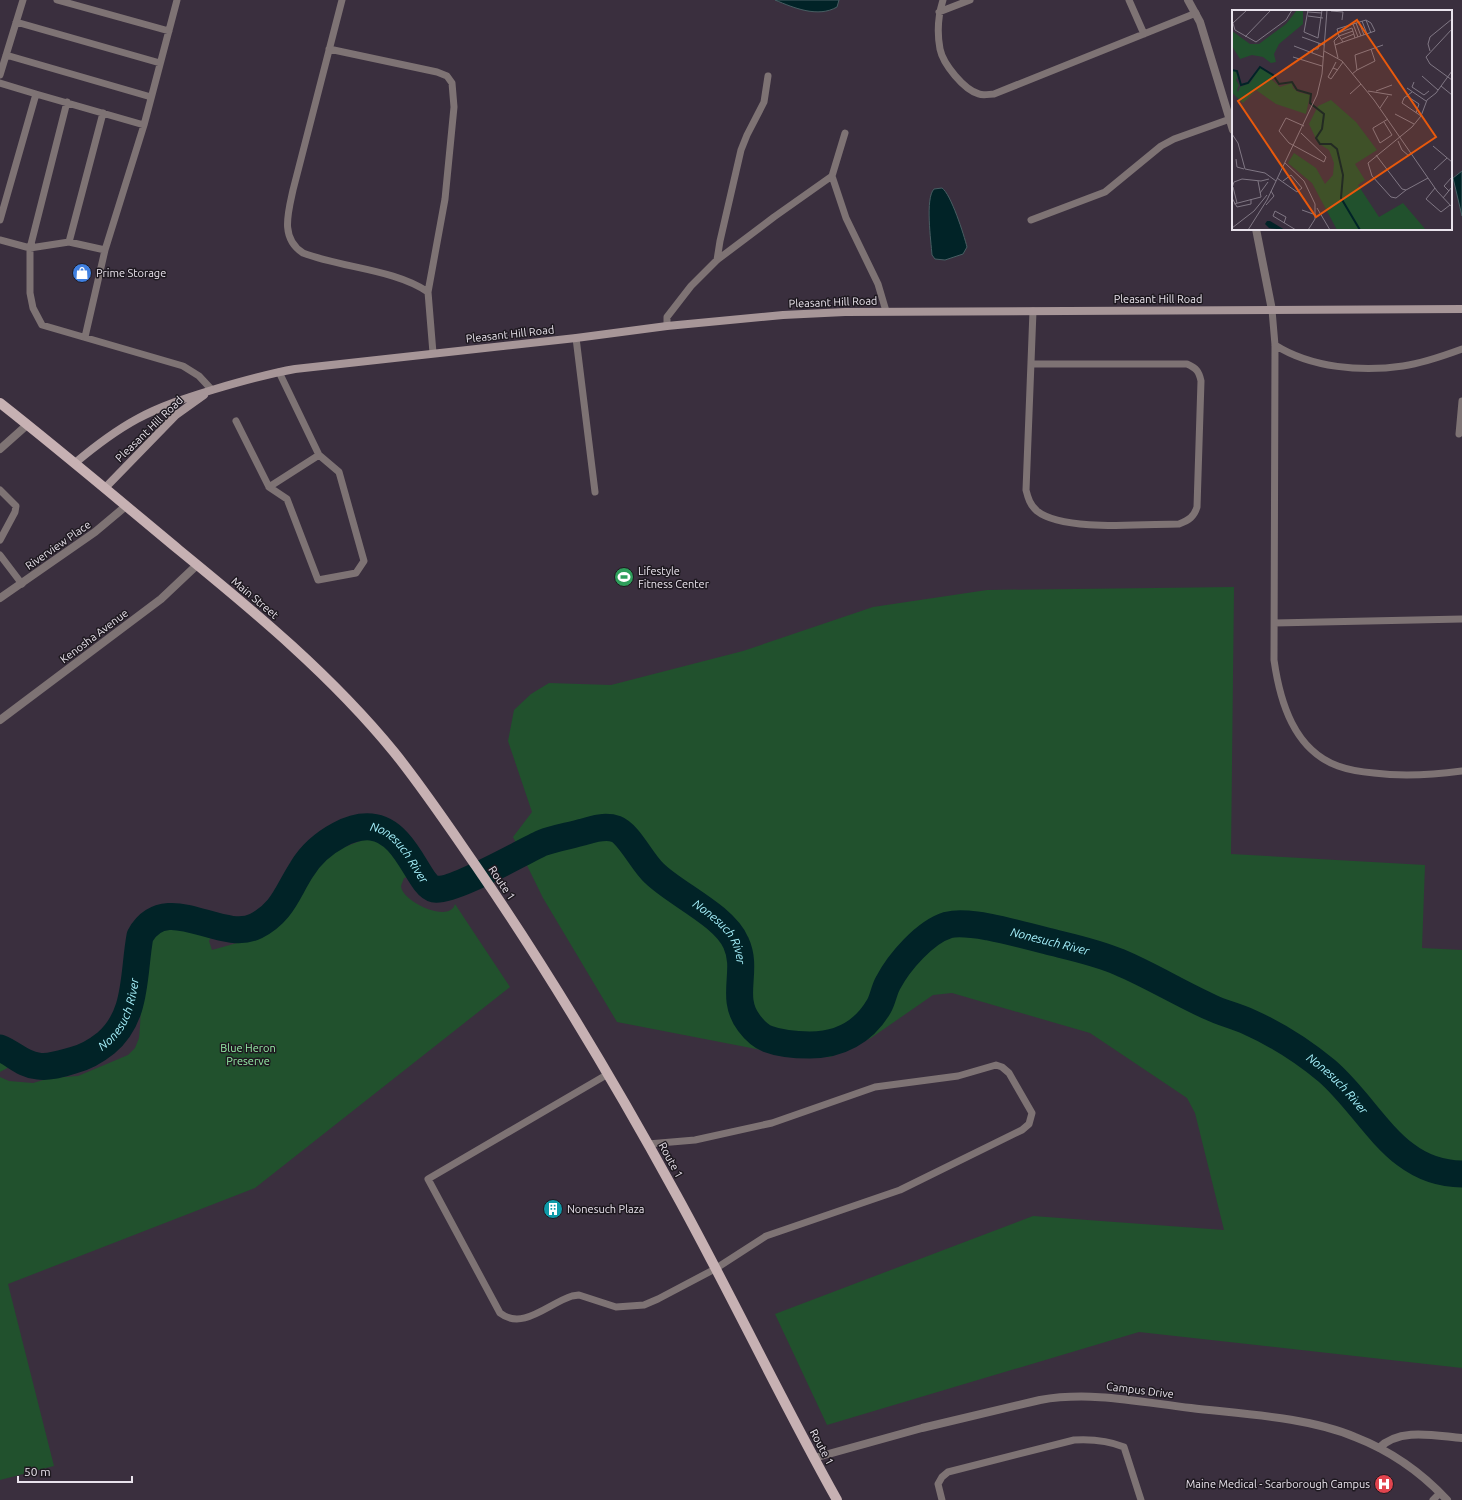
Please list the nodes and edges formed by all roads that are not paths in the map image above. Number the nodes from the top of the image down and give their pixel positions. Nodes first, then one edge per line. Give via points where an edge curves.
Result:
1 (23, 0) edge
2 (57, 0) edge
3 (177, 0) edge
4 (342, 0) edge
5 (942, 0) edge
6 (970, 0) edge
7 (1129, 0) edge
8 (1188, 0) edge
9 (939, 12) junction
10 (1196, 13) junction
11 (16, 22) junction
12 (169, 31) junction
13 (1144, 34) junction
14 (329, 49) junction
15 (6, 55) junction
16 (160, 63) junction
17 (0, 75) edge
18 (768, 76) dead end
19 (0, 83) edge
20 (36, 94) junction
21 (151, 97) junction
22 (67, 102) junction
23 (103, 114) junction
24 (1230, 119) junction
25 (144, 125) junction
26 (1232, 126) edge
27 (846, 133) dead end
28 (832, 176) junction
29 (0, 220) edge
30 (1031, 220) dead end
31 (1256, 230) edge
32 (0, 240) edge
33 (69, 242) junction
34 (30, 248) junction
35 (105, 250) junction
36 (718, 260) junction
37 (428, 292) junction
38 (1462, 309) edge
39 (1272, 310) junction
40 (886, 311) junction
41 (1033, 311) junction
42 (668, 326) junction
43 (85, 337) junction
44 (576, 338) junction
45 (1275, 345) junction
46 (1462, 349) edge
47 (433, 353) junction
48 (1031, 364) junction
49 (279, 372) junction
50 (212, 390) junction
51 (1462, 401) edge
52 (0, 403) edge
53 (236, 420) dead end
54 (27, 425) junction
55 (1459, 434) dead end
56 (0, 449) edge
57 (319, 455) junction
58 (75, 463) junction
59 (269, 487) junction
60 (105, 488) junction
61 (0, 490) edge
62 (595, 492) dead end
63 (126, 506) junction
64 (0, 540) edge
65 (0, 555) edge
66 (198, 565) junction
67 (22, 584) junction
68 (0, 598) edge
69 (1462, 619) edge
70 (1274, 623) junction
71 (0, 720) edge
72 (1462, 771) edge
73 (462, 845) joint
74 (608, 1074) junction
75 (648, 1144) junction
76 (715, 1269) junction
77 (1462, 1438) edge
78 (1379, 1448) junction
79 (814, 1458) junction
80 (1440, 1493) junction
81 (837, 1500) edge
82 (942, 1500) edge
83 (1141, 1500) edge
84 (1433, 1500) edge
85 (1447, 1500) edge

1 - 11 lane
2 - 12 lane
3 - 12 lane
4 - 14 lane
5 - 9 lane
6 - 9 lane
7 - 13 lane
8 - 10 street
9 - 13 lane via 940,50 959,80 980,95 994,94
10 - 13 lane
10 - 24 street
11 - 15 lane
11 - 16 lane
12 - 16 lane
14 - 37 lane via 437,72 447,76 452,83 454,107 445,198
14 - 37 lane via 292,190 287,220 289,235 296,248 303,252 402,279
15 - 17 lane
15 - 21 lane
16 - 21 lane
18 - 36 lane via 764,102 741,150
19 - 20 lane
20 - 22 lane
20 - 29 lane
21 - 25 lane
22 - 23 lane
22 - 34 lane
23 - 25 lane
23 - 33 lane
24 - 26 street
24 - 30 lane via 1161,146 1105,192
25 - 35 lane
27 - 28 lane
28 - 36 lane
28 - 40 lane via 849,225 878,284
31 - 39 street
32 - 34 lane
33 - 34 lane
33 - 35 lane
34 - 43 lane via 30,293 33,308 42,325
35 - 43 lane
36 - 42 lane via 691,286 667,317
37 - 47 lane
38 - 39 street, Pleasant Hill Road
39 - 41 street, Pleasant Hill Road
39 - 45 lane
40 - 41 street, Pleasant Hill Road
40 - 42 street, Pleasant Hill Road via 783,315
41 - 48 lane
42 - 44 street, Pleasant Hill Road
43 - 50 lane via 183,366 199,376
44 - 47 street, Pleasant Hill Road
44 - 62 lane
45 - 46 lane via 1293,355 1318,362 1381,369 1424,362
45 - 70 lane
47 - 49 street, Pleasant Hill Road
48 - 48 lane via 1026,490 1029,502 1037,511 1055,520 1081,524 1179,524 1190,520 1197,507 1200,374 1195,367 1187,364
49 - 50 street, Pleasant Hill Road
49 - 57 lane
50 - 58 street, Pleasant Hill Road via 164,405 136,419
50 - 60 street, Pleasant Hill Road via 176,415
51 - 55 lane
52 - 54 main road, Main Street
53 - 59 lane
54 - 56 street
54 - 58 main road, Main Street
57 - 59 lane
57 - 59 lane via 339,472 364,561 356,573 318,580 287,499
58 - 60 main road, Main Street
60 - 63 main road, Main Street
61 - 64 lane via 16,506
63 - 66 main road, Main Street
63 - 67 street, Riverview Place via 95,532
65 - 67 lane
66 - 71 street, Kenosha Avenue via 161,599
66 - 73 main road, Main Street via 286,640 369,724 406,767
67 - 68 street, Riverview Place
69 - 70 lane
70 - 72 lane via 1274,660 1278,688 1292,724 1315,753 1338,766 1358,771 1430,776
73 - 74 main road, Route 1 via 555,986
74 - 75 main road, Route 1
74 - 76 lane via 428,1179 500,1313 512,1320 521,1320 566,1298 579,1295 616,1307 644,1305
75 - 76 main road, Route 1
75 - 76 lane via 695,1140 772,1124 875,1087 958,1076 996,1065 1009,1073 1032,1113 1029,1124 1022,1130 900,1190 766,1236
76 - 79 main road, Route 1
77 - 78 street via 1410,1435 1389,1440
78 - 79 street, Campus Drive via 1346,1433 1302,1422 1121,1398 1080,1396 1040,1400 922,1428
78 - 80 street, Campus Drive via 1408,1465
79 - 81 main road, Route 1
80 - 84 lane
80 - 85 street, Campus Drive
82 - 83 lane via 938,1484 948,1472 1074,1440 1089,1439 1124,1446

